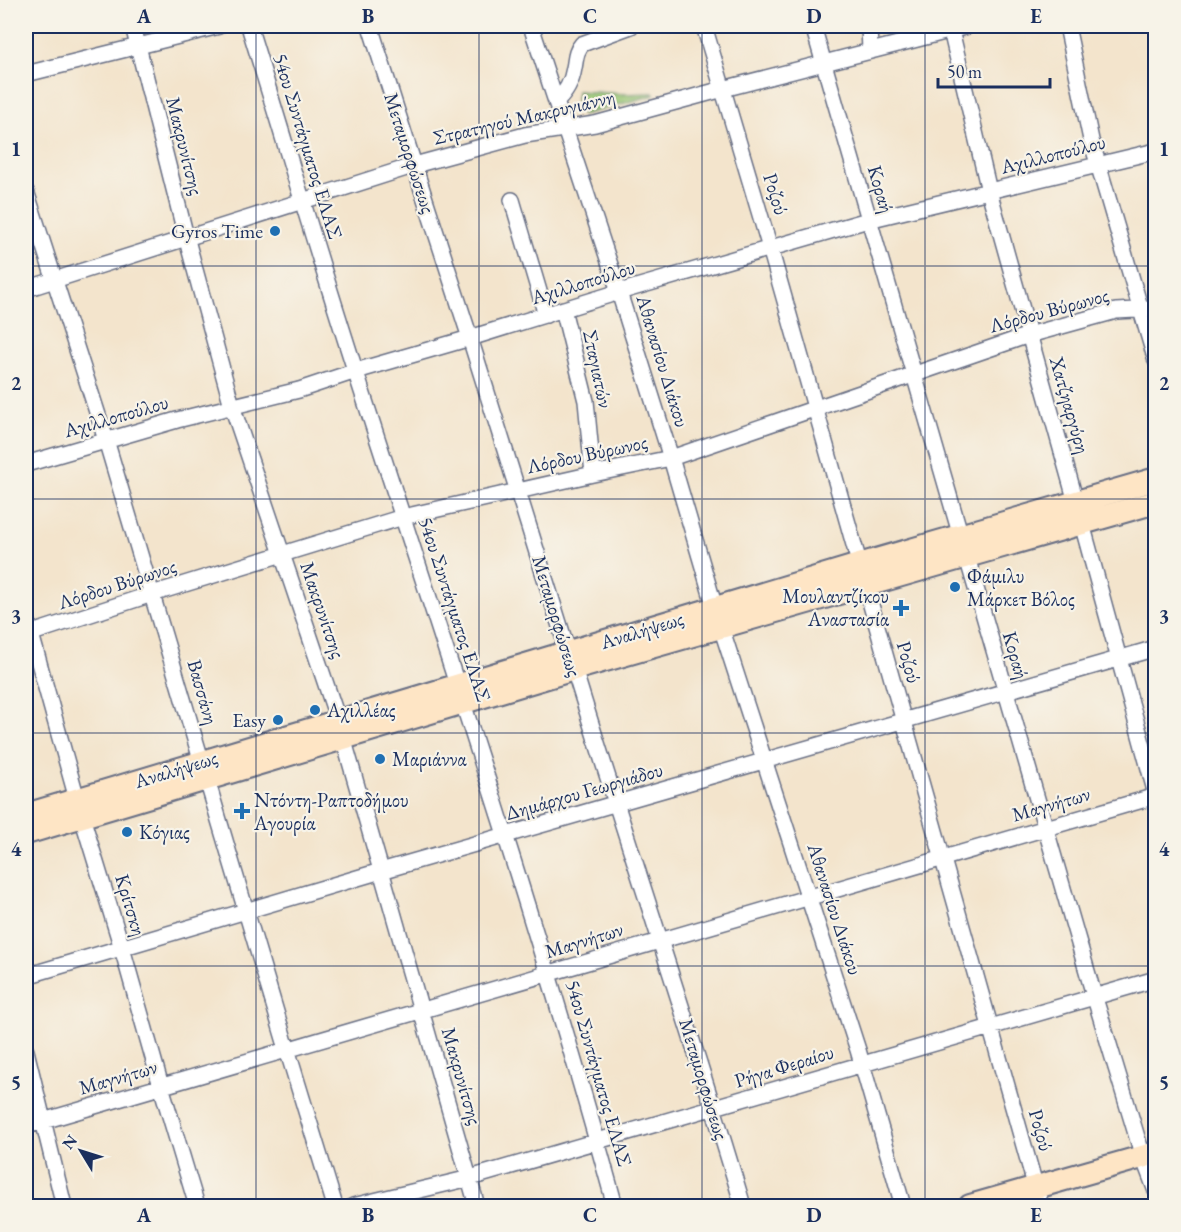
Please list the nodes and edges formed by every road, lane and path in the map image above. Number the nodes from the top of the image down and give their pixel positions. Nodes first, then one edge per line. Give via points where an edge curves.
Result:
1 (133, 26) edge
2 (219, 26) edge
3 (249, 26) edge
4 (370, 26) edge
5 (531, 26) edge
6 (631, 26) edge
7 (704, 26) edge
8 (813, 26) edge
9 (868, 26) edge
10 (968, 26) edge
11 (1067, 26) edge
12 (950, 28) edge
13 (188, 29) edge
14 (138, 45) junction
15 (870, 51) junction
16 (824, 63) junction
17 (26, 74) edge
18 (723, 89) junction
19 (556, 102) junction
20 (565, 129) junction
21 (1155, 151) edge
22 (414, 165) junction
23 (1098, 165) junction
24 (26, 191) edge
25 (989, 191) junction
26 (513, 200) dead end
27 (303, 201) junction
28 (868, 220) junction
29 (186, 238) junction
30 (770, 248) junction
31 (54, 280) junction
32 (26, 289) edge
33 (619, 292) junction
34 (563, 309) junction
35 (1148, 310) edge
36 (546, 315) junction
37 (1029, 335) junction
38 (470, 338) junction
39 (1155, 361) edge
40 (356, 371) junction
41 (913, 374) junction
42 (232, 406) junction
43 (814, 407) junction
44 (106, 440) junction
45 (671, 458) junction
46 (26, 464) edge
47 (593, 474) junction
48 (1155, 479) edge
49 (518, 491) junction
50 (1155, 502) edge
51 (1079, 512) junction
52 (403, 517) junction
53 (963, 546) junction
54 (282, 554) junction
55 (862, 575) junction
56 (152, 594) junction
57 (26, 616) edge
58 (718, 617) junction
59 (28, 634) edge
60 (1155, 648) edge
61 (1118, 658) junction
62 (571, 661) junction
63 (1005, 692) junction
64 (461, 693) junction
65 (904, 721) junction
66 (340, 729) junction
67 (764, 761) junction
68 (204, 770) junction
69 (1155, 795) edge
70 (615, 803) junction
71 (79, 808) junction
72 (26, 815) edge
73 (1046, 827) junction
74 (26, 833) edge
75 (505, 836) junction
76 (942, 857) junction
77 (381, 871) junction
78 (809, 896) junction
79 (246, 912) junction
80 (660, 940) junction
81 (122, 948) junction
82 (547, 974) junction
83 (26, 976) edge
84 (1155, 979) edge
85 (1095, 997) junction
86 (421, 1010) junction
87 (990, 1028) junction
88 (287, 1049) junction
89 (26, 1051) edge
90 (862, 1064) junction
91 (161, 1086) junction
92 (714, 1108) junction
93 (43, 1121) junction
94 (26, 1126) edge
95 (598, 1142) junction
96 (1149, 1155) edge
97 (470, 1178) junction
98 (1155, 1191) edge
99 (1038, 1197) edge
100 (64, 1206) edge
101 (197, 1206) edge
102 (335, 1206) edge
103 (353, 1206) edge
104 (477, 1206) edge
105 (615, 1206) edge
106 (743, 1206) edge
107 (903, 1206) edge
108 (970, 1206) edge

1 - 14 street, Μακρυνίτσης
2 - 13 street
3 - 27 street, 54ου Συντάγματος ΕΛΑΣ
4 - 22 street, Μεταμορφώσεως
5 - 19 street, Αθανασίου Διάκου
6 - 19 street via 580,46 570,83
7 - 18 street, Ροζού
8 - 16 street, Κοραή
9 - 15 street
10 - 12 street, Στρατηγού Μακρυγιάννη
11 - 23 street
12 - 15 street, Στρατηγού Μακρυγιάννη
12 - 25 street, Χατζηαργύρη
13 - 14 street
14 - 17 street
14 - 29 street, Μακρυνίτσης
15 - 16 street, Στρατηγού Μακρυγιάννη
16 - 18 street, Στρατηγού Μακρυγιάννη
16 - 28 street, Κοραή
18 - 20 street, Στρατηγού Μακρυγιάννη
18 - 30 street, Ροζού
19 - 20 street, Αθανασίου Διάκου
20 - 22 street, Στρατηγού Μακρυγιάννη via 525,135
20 - 33 street, Αθανασίου Διάκου
21 - 23 street, Αχιλλοπούλου
22 - 27 street, Στρατηγού Μακρυγιάννη
22 - 38 street, Μεταμορφώσεως
23 - 25 street, Αχιλλοπούλου
23 - 35 street
24 - 31 street, Βασσάνη
25 - 28 street, Αχιλλοπούλου
25 - 37 street, Χατζηαργύρη
26 - 36 street
27 - 29 street, Στρατηγού Μακρυγιάννη
27 - 40 street, 54ου Συντάγματος ΕΛΑΣ
28 - 30 street, Αχιλλοπούλου
28 - 41 street, Κοραή
29 - 31 street, Στρατηγού Μακρυγιάννη
29 - 42 street, Μακρυνίτσης
30 - 33 street, Αχιλλοπούλου
30 - 43 street, Ροζού
31 - 32 street, Στρατηγού Μακρυγιάννη
31 - 44 street, Βασσάνη
33 - 34 street, Αχιλλοπούλου
33 - 45 street, Αθανασίου Διάκου
34 - 36 street, Αχιλλοπούλου
34 - 47 street, Σταγιατών via 586,401
35 - 37 street, Λόρδου Βύρωνος via 1116,311
35 - 39 street
36 - 38 street, Αχιλλοπούλου
37 - 41 street, Λόρδου Βύρωνος
37 - 51 street, Χατζηαργύρη
38 - 40 street, Αχιλλοπούλου
38 - 49 street, Μεταμορφώσεως
40 - 42 street, Αχιλλοπούλου
40 - 52 street, 54ου Συντάγματος ΕΛΑΣ
41 - 43 street, Λόρδου Βύρωνος
41 - 53 street, Κοραή
42 - 44 street, Αχιλλοπούλου
42 - 54 street, Μακρυνίτσης
43 - 45 street, Λόρδου Βύρωνος
43 - 55 street, Ροζού
44 - 46 street, Αχιλλοπούλου
44 - 56 street, Βασσάνη
45 - 47 street, Λόρδου Βύρωνος
45 - 58 street, Αθανασίου Διάκου
47 - 49 street, Λόρδου Βύρωνος
48 - 51 main road, Αναλήψεως
49 - 52 street, Λόρδου Βύρωνος
49 - 62 street, Μεταμορφώσεως
50 - 51 main road, Αναλήψεως
51 - 53 main road, Αναλήψεως
51 - 61 street, Χατζηαργύρη
52 - 54 street, Λόρδου Βύρωνος
52 - 64 street, 54ου Συντάγματος ΕΛΑΣ
53 - 55 main road, Αναλήψεως
53 - 63 street, Κοραή
54 - 56 street, Λόρδου Βύρωνος
54 - 66 street, Μακρυνίτσης
55 - 58 main road, Αναλήψεως
55 - 65 street, Ροζού
56 - 59 street, Λόρδου Βύρωνος
56 - 68 street, Βασσάνη
57 - 59 street, Κρίτσκη
58 - 62 main road, Αναλήψεως
58 - 67 street, Αθανασίου Διάκου
59 - 71 street, Κρίτσκη
60 - 61 street, Δημάρχου Γεωργιάδου
61 - 63 street, Δημάρχου Γεωργιάδου
61 - 69 street, Χατζηαργύρη
62 - 64 main road, Αναλήψεως
62 - 70 street, Μεταμορφώσεως
63 - 65 street, Δημάρχου Γεωργιάδου
63 - 73 street, Κοραή
64 - 66 main road, Αναλήψεως
64 - 75 street, 54ου Συντάγματος ΕΛΑΣ
65 - 67 street, Δημάρχου Γεωργιάδου
65 - 76 street, Ροζού
66 - 68 main road, Αναλήψεως
66 - 77 street, Μακρυνίτσης
67 - 70 street, Δημάρχου Γεωργιάδου
67 - 78 street, Αθανασίου Διάκου
68 - 71 main road, Αναλήψεως
68 - 79 street, Βασσάνη
69 - 73 street, Μαγνήτων
70 - 75 street, Δημάρχου Γεωργιάδου
70 - 80 street, Μεταμορφώσεως
71 - 72 main road, Αναλήψεως
71 - 74 main road, Αναλήψεως
71 - 81 street, Κρίτσκη
73 - 76 street, Μαγνήτων
73 - 85 street, Κοραή
75 - 77 street, Δημάρχου Γεωργιάδου
75 - 82 street, 54ου Συντάγματος ΕΛΑΣ
76 - 78 street, Μαγνήτων
76 - 87 street, Ροζού
77 - 79 street, Δημάρχου Γεωργιάδου
77 - 86 street, Μακρυνίτσης
78 - 80 street, Μαγνήτων
78 - 90 street, Αθανασίου Διάκου
79 - 81 street, Δημάρχου Γεωργιάδου
79 - 88 street, Βασσάνη
80 - 82 street, Μαγνήτων
80 - 92 street, Μεταμορφώσεως
81 - 83 street, Δημάρχου Γεωργιάδου
81 - 91 street, Κρίτσκη
82 - 86 street, Μαγνήτων
82 - 95 street, 54ου Συντάγματος ΕΛΑΣ
84 - 85 street, Ρήγα Φεραίου
85 - 87 street, Ρήγα Φεραίου
85 - 96 street, Κοραή
86 - 88 street, Μαγνήτων
86 - 97 street, Μακρυνίτσης
87 - 90 street, Ρήγα Φεραίου
87 - 99 street, Ροζού
88 - 91 street, Μαγνήτων
88 - 102 street, Βασσάνη
89 - 93 street
90 - 92 street, Ρήγα Φεραίου
90 - 107 street, Αθανασίου Διάκου
91 - 93 street, Μαγνήτων
91 - 101 street, Κρίτσκη
92 - 95 street, Ρήγα Φεραίου
92 - 106 street, Μεταμορφώσεως
93 - 94 street, Μαγνήτων
93 - 100 street
95 - 97 street, Ρήγα Φεραίου
95 - 105 street, 54ου Συντάγματος ΕΛΑΣ
96 - 98 street, Κοραή
96 - 99 main road
97 - 103 street, Ρήγα Φεραίου
97 - 104 street, Μακρυνίτσης
99 - 108 main road

